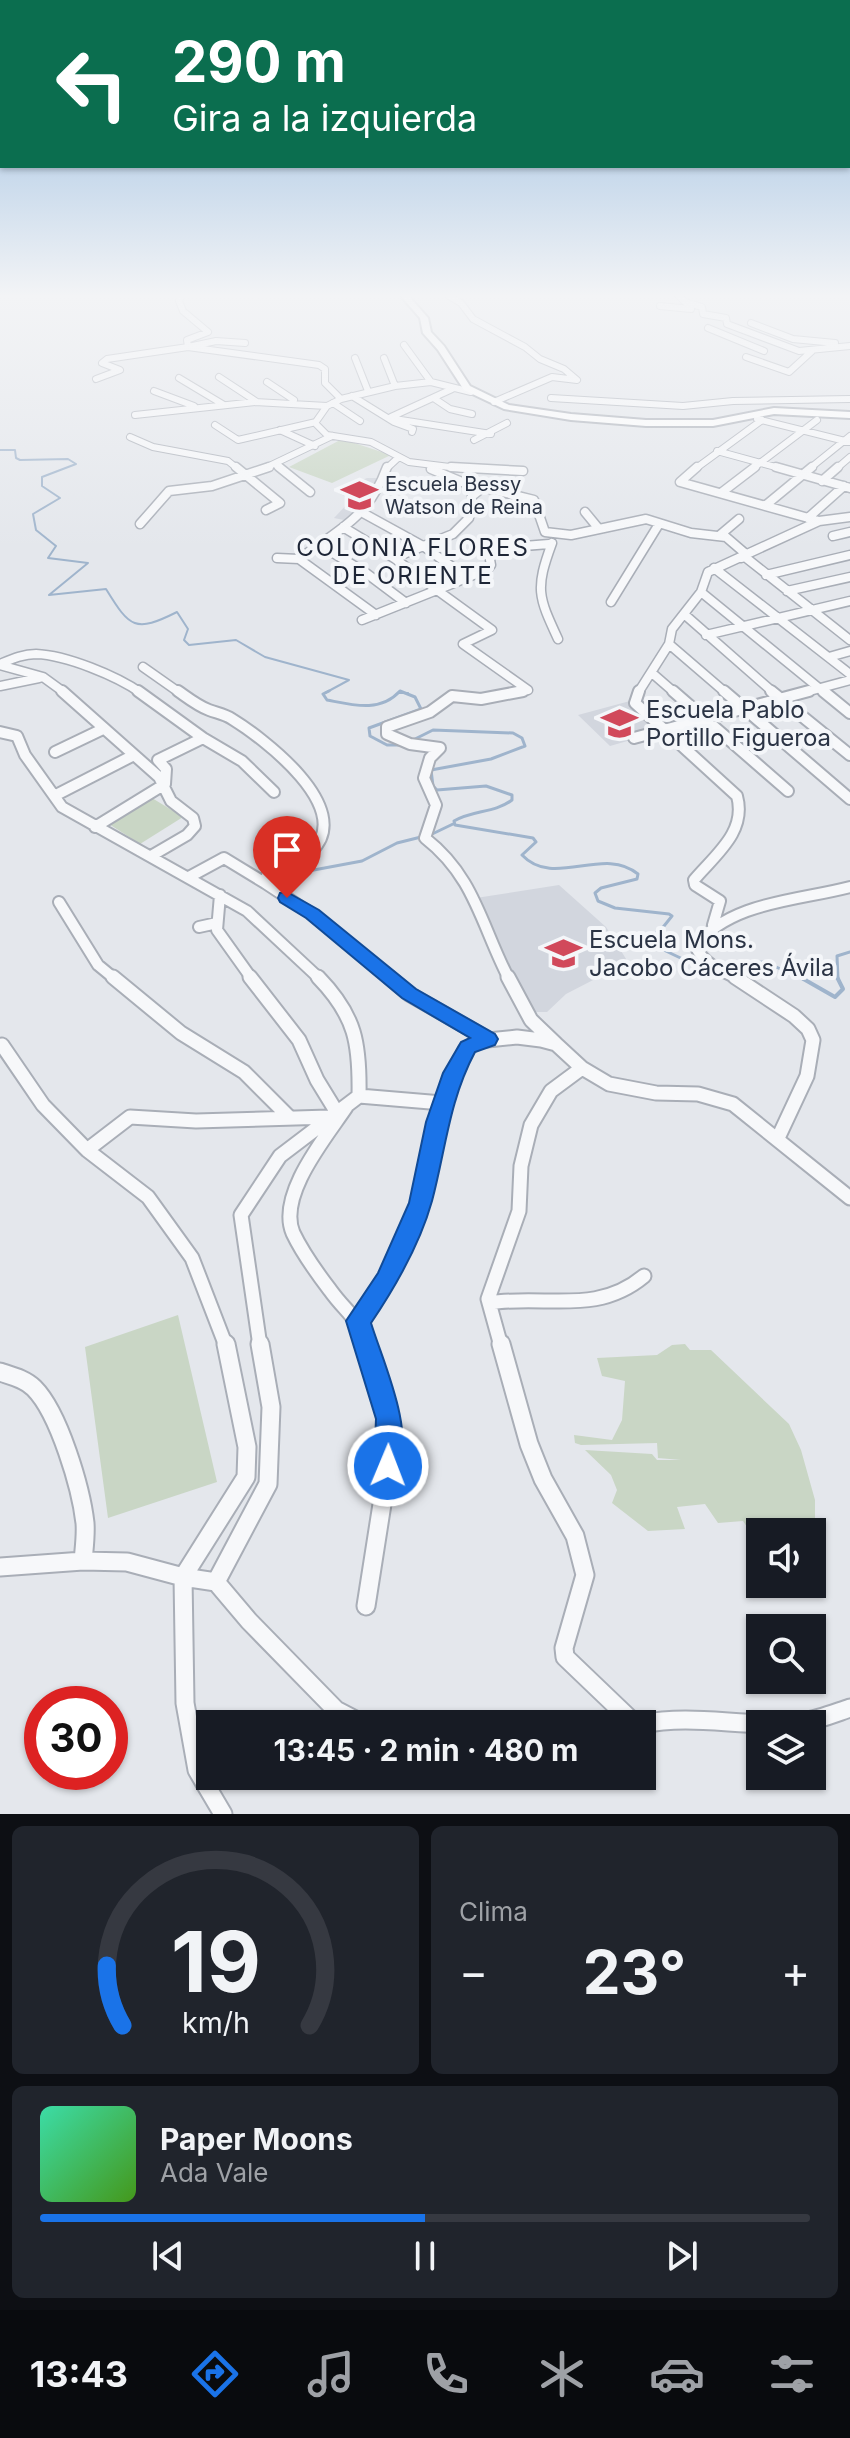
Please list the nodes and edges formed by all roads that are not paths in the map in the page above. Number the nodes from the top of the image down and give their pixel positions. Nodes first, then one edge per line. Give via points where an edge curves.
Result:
1 (180, 379) edge
2 (222, 379) edge
3 (325, 379) edge
4 (363, 379) edge
5 (392, 379) edge
6 (429, 379) edge
7 (461, 379) edge
8 (548, 379) edge
9 (566, 379) edge
10 (577, 380) joint
11 (267, 382) dead end
12 (431, 382) junction
13 (395, 386) junction
14 (571, 388) dead end
15 (452, 389) junction
16 (154, 391) dead end
17 (368, 391) junction
18 (471, 392) junction
19 (352, 396) junction
20 (551, 398) dead end
21 (341, 399) junction
22 (435, 399) junction
23 (850, 399) edge
24 (295, 400) junction
25 (257, 402) junction
26 (494, 402) junction
27 (330, 404) junction
28 (224, 405) junction
29 (198, 408) junction
30 (135, 415) dead end
31 (850, 415) edge
32 (746, 416) junction
33 (388, 418) junction
34 (762, 420) junction
35 (817, 420) dead end
36 (360, 421) dead end
37 (316, 422) junction
38 (507, 423) dead end
39 (215, 425) dead end
40 (280, 430) junction
41 (803, 430) junction
42 (412, 432) dead end
43 (472, 435) junction
44 (332, 436) junction
45 (130, 437) dead end
46 (848, 439) edge
47 (315, 446) junction
48 (717, 451) junction
49 (399, 457) junction
50 (850, 457) edge
51 (421, 464) junction
52 (758, 464) junction
53 (276, 465) junction
54 (391, 466) junction
55 (523, 471) dead end
56 (246, 474) junction
57 (801, 475) junction
58 (822, 481) junction
59 (485, 486) junction
60 (847, 487) edge
61 (310, 492) dead end
62 (721, 493) junction
63 (766, 505) junction
64 (266, 510) dead end
65 (585, 512) dead end
66 (363, 513) junction
67 (850, 517) edge
68 (808, 518) junction
69 (739, 519) dead end
70 (819, 521) junction
71 (140, 524) dead end
72 (659, 524) junction
73 (343, 527) junction
74 (599, 529) junction
75 (850, 532) edge
76 (571, 535) junction
77 (720, 535) junction
78 (833, 536) dead end
79 (549, 544) junction
80 (320, 545) junction
81 (423, 546) junction
82 (850, 555) edge
83 (744, 557) junction
84 (277, 558) dead end
85 (394, 558) junction
86 (299, 559) junction
87 (714, 568) junction
88 (766, 575) junction
89 (465, 576) junction
90 (850, 577) edge
91 (437, 590) junction
92 (787, 591) junction
93 (701, 592) junction
94 (850, 601) edge
95 (611, 602) dead end
96 (406, 603) junction
97 (813, 609) junction
98 (684, 614) junction
99 (376, 615) junction
100 (774, 617) junction
101 (362, 620) dead end
102 (850, 626) edge
103 (743, 627) junction
104 (837, 630) junction
105 (706, 635) junction
106 (558, 639) dead end
107 (850, 640) edge
108 (669, 644) junction
109 (850, 651) edge
110 (829, 657) junction
111 (0, 664) edge
112 (143, 667) dead end
113 (652, 673) junction
114 (850, 674) edge
115 (43, 677) junction
116 (850, 680) edge
117 (0, 686) edge
118 (820, 689) junction
119 (782, 698) junction
120 (744, 708) junction
121 (850, 713) edge
122 (707, 719) junction
123 (103, 729) junction
124 (666, 730) junction
125 (0, 732) edge
126 (203, 738) junction
127 (634, 738) dead end
128 (55, 752) dead end
129 (134, 755) junction
130 (850, 755) edge
131 (165, 784) junction
132 (788, 791) dead end
133 (274, 792) dead end
134 (56, 795) junction
135 (850, 799) edge
136 (95, 827) junction
137 (151, 856) junction
138 (189, 877) junction
139 (265, 883) junction
140 (850, 887) edge
141 (220, 895) junction
142 (59, 902) dead end
143 (240, 907) junction
144 (217, 920) junction
145 (713, 925) junction
146 (199, 927) dead end
147 (488, 1039) junction
148 (556, 1044) junction
149 (2, 1045) dead end
150 (582, 1068) junction
151 (355, 1099) junction
152 (442, 1103) junction
153 (332, 1114) junction
154 (290, 1118) junction
155 (778, 1138) junction
156 (87, 1150) junction
157 (850, 1198) edge
158 (644, 1276) dead end
159 (489, 1303) junction
160 (358, 1321) junction
161 (0, 1372) edge
162 (83, 1561) junction
163 (0, 1567) edge
164 (183, 1577) junction
165 (216, 1582) junction
166 (366, 1606) dead end
167 (850, 1708) edge
168 (336, 1710) edge
169 (623, 1710) edge
170 (656, 1721) edge
171 (223, 1814) edge

1 - 28 street
2 - 25 street
3 - 21 street
4 - 17 street
5 - 13 street
6 - 12 street
7 - 18 street
8 - 26 street
9 - 10 street
10 - 14 street
11 - 24 street
12 - 13 street
12 - 15 street
13 - 17 street
15 - 18 street
15 - 22 street
16 - 29 street
17 - 19 street
18 - 26 street
19 - 21 street
19 - 33 street
20 - 23 street via 683,406
21 - 27 street
22 - 33 street
22 - 43 street via 473,418
24 - 25 street
24 - 27 street
25 - 28 street
26 - 32 street via 625,422 713,423
27 - 36 street
27 - 37 street
28 - 29 street
29 - 30 street
31 - 32 street via 781,411
32 - 34 street
33 - 42 street
33 - 43 street
34 - 41 street
34 - 48 street
35 - 41 street
37 - 40 street
37 - 44 street via 322,433
38 - 43 street via 491,434
39 - 40 street via 238,440
40 - 47 street
41 - 46 street
41 - 52 street
44 - 47 street
44 - 49 street via 374,443
45 - 56 street via 153,447 228,461
46 - 57 street
47 - 53 street
48 - 52 street
48 - 62 street via 680,482
49 - 51 street
49 - 54 street
50 - 58 street
51 - 54 street
51 - 55 street
51 - 59 street
52 - 57 street
52 - 62 street
53 - 56 street
53 - 61 street
54 - 66 street
56 - 64 street via 280,503
56 - 71 street via 212,486 169,491
57 - 58 street
57 - 63 street
58 - 60 street
59 - 76 street via 534,500 545,532
59 - 81 street via 471,494 465,525
60 - 68 street
62 - 63 street
63 - 68 street
65 - 74 street
66 - 73 street
66 - 81 street
67 - 70 street
68 - 70 street
69 - 77 street
70 - 83 street
72 - 74 street via 644,519
72 - 77 street
72 - 95 street
73 - 80 street
73 - 85 street
74 - 76 street
75 - 78 street
76 - 79 street
77 - 83 street
79 - 89 street via 488,549 488,569
79 - 106 street via 540,601
80 - 86 street
80 - 96 street
81 - 85 street
81 - 89 street
82 - 88 street
83 - 87 street
83 - 88 street
84 - 86 street
85 - 91 street
86 - 99 street
87 - 93 street
87 - 100 street
88 - 92 street
89 - 91 street
90 - 92 street
91 - 96 street
91 - 148 street via 492,630 463,644 529,690 481,699 452,696 442,709 406,718 387,727 387,734 415,746 440,748 430,758 424,778 436,805 425,836 467,882 495,952 531,1020
92 - 97 street
93 - 98 street
93 - 103 street
94 - 97 street
96 - 99 street
97 - 100 street
97 - 104 street
98 - 105 street
98 - 108 street via 672,629
99 - 101 street
100 - 103 street
100 - 110 street
102 - 104 street
103 - 105 street
103 - 118 street
104 - 107 street
105 - 119 street
108 - 113 street
108 - 120 street
109 - 110 street
110 - 114 street
111 - 115 street
111 - 126 street via 38,654 120,678
112 - 139 street via 165,685 253,733 308,784 323,813 318,844 268,872
113 - 122 street
113 - 124 street via 635,703
115 - 117 street
115 - 123 street
116 - 118 street
118 - 119 street
118 - 121 street
119 - 120 street
119 - 130 street
120 - 122 street
120 - 135 street
122 - 124 street
122 - 132 street
123 - 128 street
123 - 129 street
124 - 127 street
124 - 145 street via 742,806 738,826 694,880 720,901
125 - 134 street via 17,736 21,754
126 - 131 street via 158,760 166,769
126 - 133 street via 258,772
129 - 131 street
129 - 134 street
131 - 136 street
131 - 137 street via 171,801 188,812 195,826
134 - 136 street via 62,807
136 - 137 street
137 - 138 street
138 - 139 street via 224,858
138 - 141 street
139 - 147 street via 312,914 409,994
140 - 145 street via 742,912
141 - 143 street
141 - 144 street
142 - 154 street via 98,965 181,1033 244,1072
143 - 144 street
143 - 151 street via 327,986 353,1023 360,1053
144 - 146 street
144 - 153 street via 217,930 299,1040
145 - 155 street via 695,946 702,957 755,986 804,1024 813,1040 806,1079
147 - 148 street via 523,1037
147 - 152 street via 465,1050
148 - 150 street
149 - 156 street via 43,1105
150 - 155 street via 620,1086 698,1094 733,1104
150 - 159 street via 551,1091 531,1125 521,1166 519,1211
151 - 152 street
151 - 153 street
151 - 160 street via 308,1165 290,1201 292,1231 331,1292
152 - 160 street via 420,1203 388,1278
153 - 154 street
153 - 165 street via 280,1156 241,1215 271,1407 268,1484
154 - 156 street via 130,1117
155 - 157 street
156 - 164 street via 148,1197 183,1245 227,1347 247,1447 246,1477
158 - 159 street via 628,1291 596,1303
159 - 169 street via 529,1444 575,1536 585,1575 565,1657
160 - 166 street via 389,1419 388,1466
161 - 162 street via 20,1377 39,1393 61,1441 85,1524
162 - 163 street
162 - 164 street via 127,1562
164 - 165 street
164 - 171 street via 185,1703 197,1770
165 - 168 street
167 - 170 street via 804,1722

